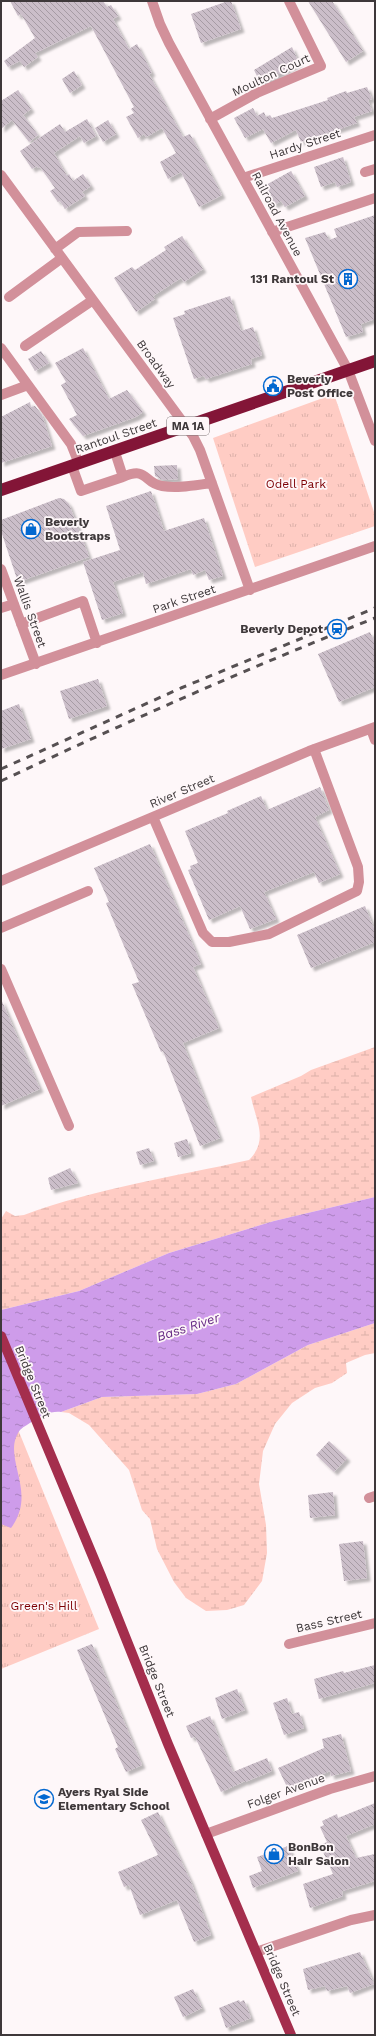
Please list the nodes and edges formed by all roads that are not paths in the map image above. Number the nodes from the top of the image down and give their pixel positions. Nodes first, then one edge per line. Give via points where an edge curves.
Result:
1 (152, 1) edge
2 (290, 1) edge
3 (210, 119) junction
4 (375, 135) edge
5 (1, 175) edge
6 (243, 178) junction
7 (375, 198) edge
8 (127, 231) dead end
9 (272, 232) junction
10 (55, 249) junction
11 (62, 258) junction
12 (9, 297) dead end
13 (94, 300) junction
14 (25, 346) dead end
15 (1, 348) edge
16 (375, 361) edge
17 (348, 370) junction
18 (28, 385) junction
19 (1, 395) edge
20 (187, 427) junction
21 (375, 441) edge
22 (115, 452) junction
23 (76, 465) junction
24 (123, 477) junction
25 (212, 483) junction
26 (1, 490) edge
27 (375, 546) edge
28 (1, 569) edge
29 (250, 590) junction
30 (14, 604) junction
31 (1, 608) edge
32 (21, 624) junction
33 (97, 642) junction
34 (36, 664) junction
35 (1, 676) edge
36 (373, 728) edge
37 (375, 740) edge
38 (314, 749) junction
39 (153, 817) junction
40 (1, 881) edge
41 (88, 890) dead end
42 (1, 928) edge
43 (1, 969) edge
44 (69, 1126) dead end
45 (1, 1336) edge
46 (375, 1623) edge
47 (289, 1644) dead end
48 (375, 1776) edge
49 (206, 1834) junction
50 (375, 1915) edge
51 (256, 1952) junction
52 (291, 2035) edge

1 - 3 street, Railroad Avenue via 169,43
2 - 3 street, Moulton Court via 321,66 257,94
3 - 6 street, Railroad Avenue
4 - 6 street, Hardy Street
5 - 10 street, Broadway
6 - 9 street, Railroad Avenue
7 - 9 street
8 - 10 street via 78,232
9 - 17 street, Railroad Avenue
10 - 11 street, Broadway
11 - 12 street
11 - 13 street, Broadway
13 - 14 street
13 - 20 street, Broadway
15 - 18 street
16 - 17 highway, Rantoul Street / MA 1A
17 - 20 highway, Rantoul Street / MA 1A
17 - 21 street, Railroad Avenue
18 - 19 street
18 - 23 street via 71,444
20 - 22 highway, Rantoul Street / MA 1A
20 - 25 street, Broadway via 200,450
22 - 23 highway, Rantoul Street / MA 1A
22 - 24 street
23 - 24 street via 81,491
23 - 26 highway, Rantoul Street / MA 1A
24 - 25 street via 134,472 146,475 154,484 163,486
25 - 29 street, Broadway
27 - 29 street, Park Street
28 - 30 street, Wallis Street
29 - 33 street, Park Street
30 - 31 street
30 - 32 street, Wallis Street
32 - 33 street via 82,602
32 - 34 street, Wallis Street
33 - 34 street, Park Street
34 - 35 street, Park Street
36 - 37 street
36 - 38 street, River Street
38 - 39 street, River Street
38 - 39 street via 358,867 357,891 269,934 230,942 212,942 203,933
39 - 40 street, River Street
41 - 42 street
43 - 44 street
45 - 49 main road, Bridge Street
46 - 47 street, Bass Street
48 - 49 street, Folger Avenue via 330,1789
49 - 51 main road, Bridge Street
50 - 51 street via 352,1920
51 - 52 main road, Bridge Street

